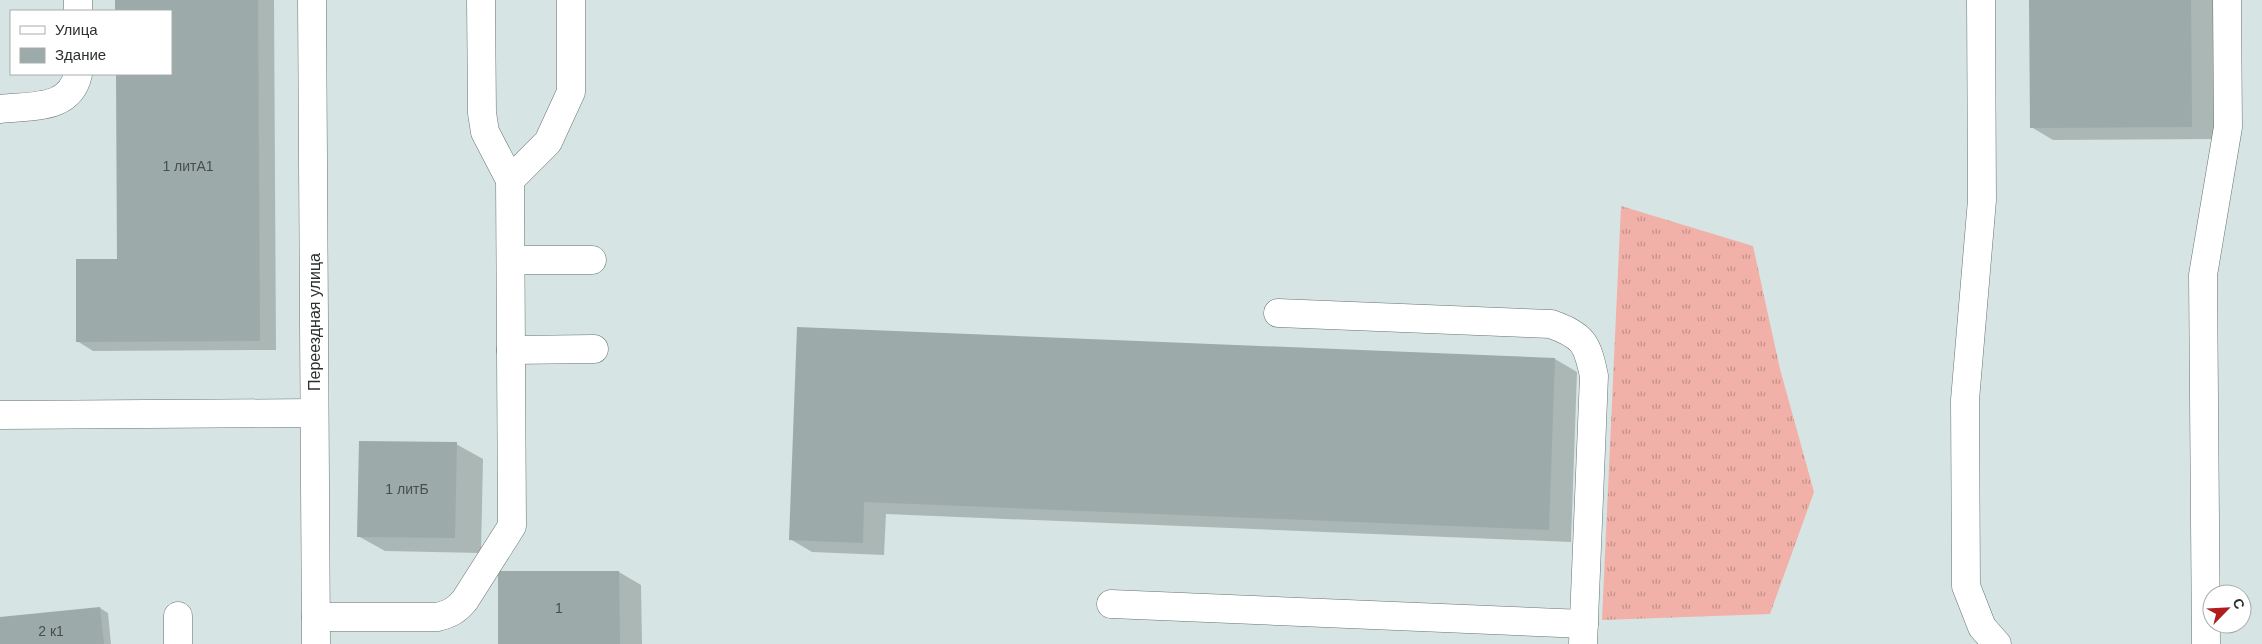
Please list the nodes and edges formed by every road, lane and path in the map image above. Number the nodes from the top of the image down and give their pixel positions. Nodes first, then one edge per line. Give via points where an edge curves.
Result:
1 (312, 0) edge
2 (481, 0) edge
3 (571, 0) edge
4 (1981, 0) edge
5 (2227, 0) edge
6 (78, 75) edge
7 (0, 109) edge
8 (510, 180) junction
9 (511, 260) junction
10 (592, 260) dead end
11 (1278, 313) dead end
12 (594, 349) dead end
13 (511, 350) junction
14 (314, 413) junction
15 (0, 414) edge
16 (1111, 604) dead end
17 (178, 616) dead end
18 (316, 617) junction
19 (1584, 634) edge
20 (178, 644) edge
21 (316, 644) edge
22 (1998, 644) edge
23 (2206, 644) edge

1 - 14 street, Переездная улица
2 - 8 street via 485,132
3 - 8 street via 571,92 548,142
4 - 22 street via 1982,200 1965,400 1966,586 1982,627
5 - 23 street via 2228,127 2203,275
6 - 7 street via 75,87 64,98
8 - 9 street
9 - 10 street
9 - 13 street
11 - 19 street via 1551,324 1571,331 1588,348 1594,376
12 - 13 street
13 - 18 street via 512,526 466,600 448,615 437,617
14 - 15 street
14 - 18 street, Переездная улица
16 - 19 street
17 - 20 street
18 - 21 street, Переездная улица

